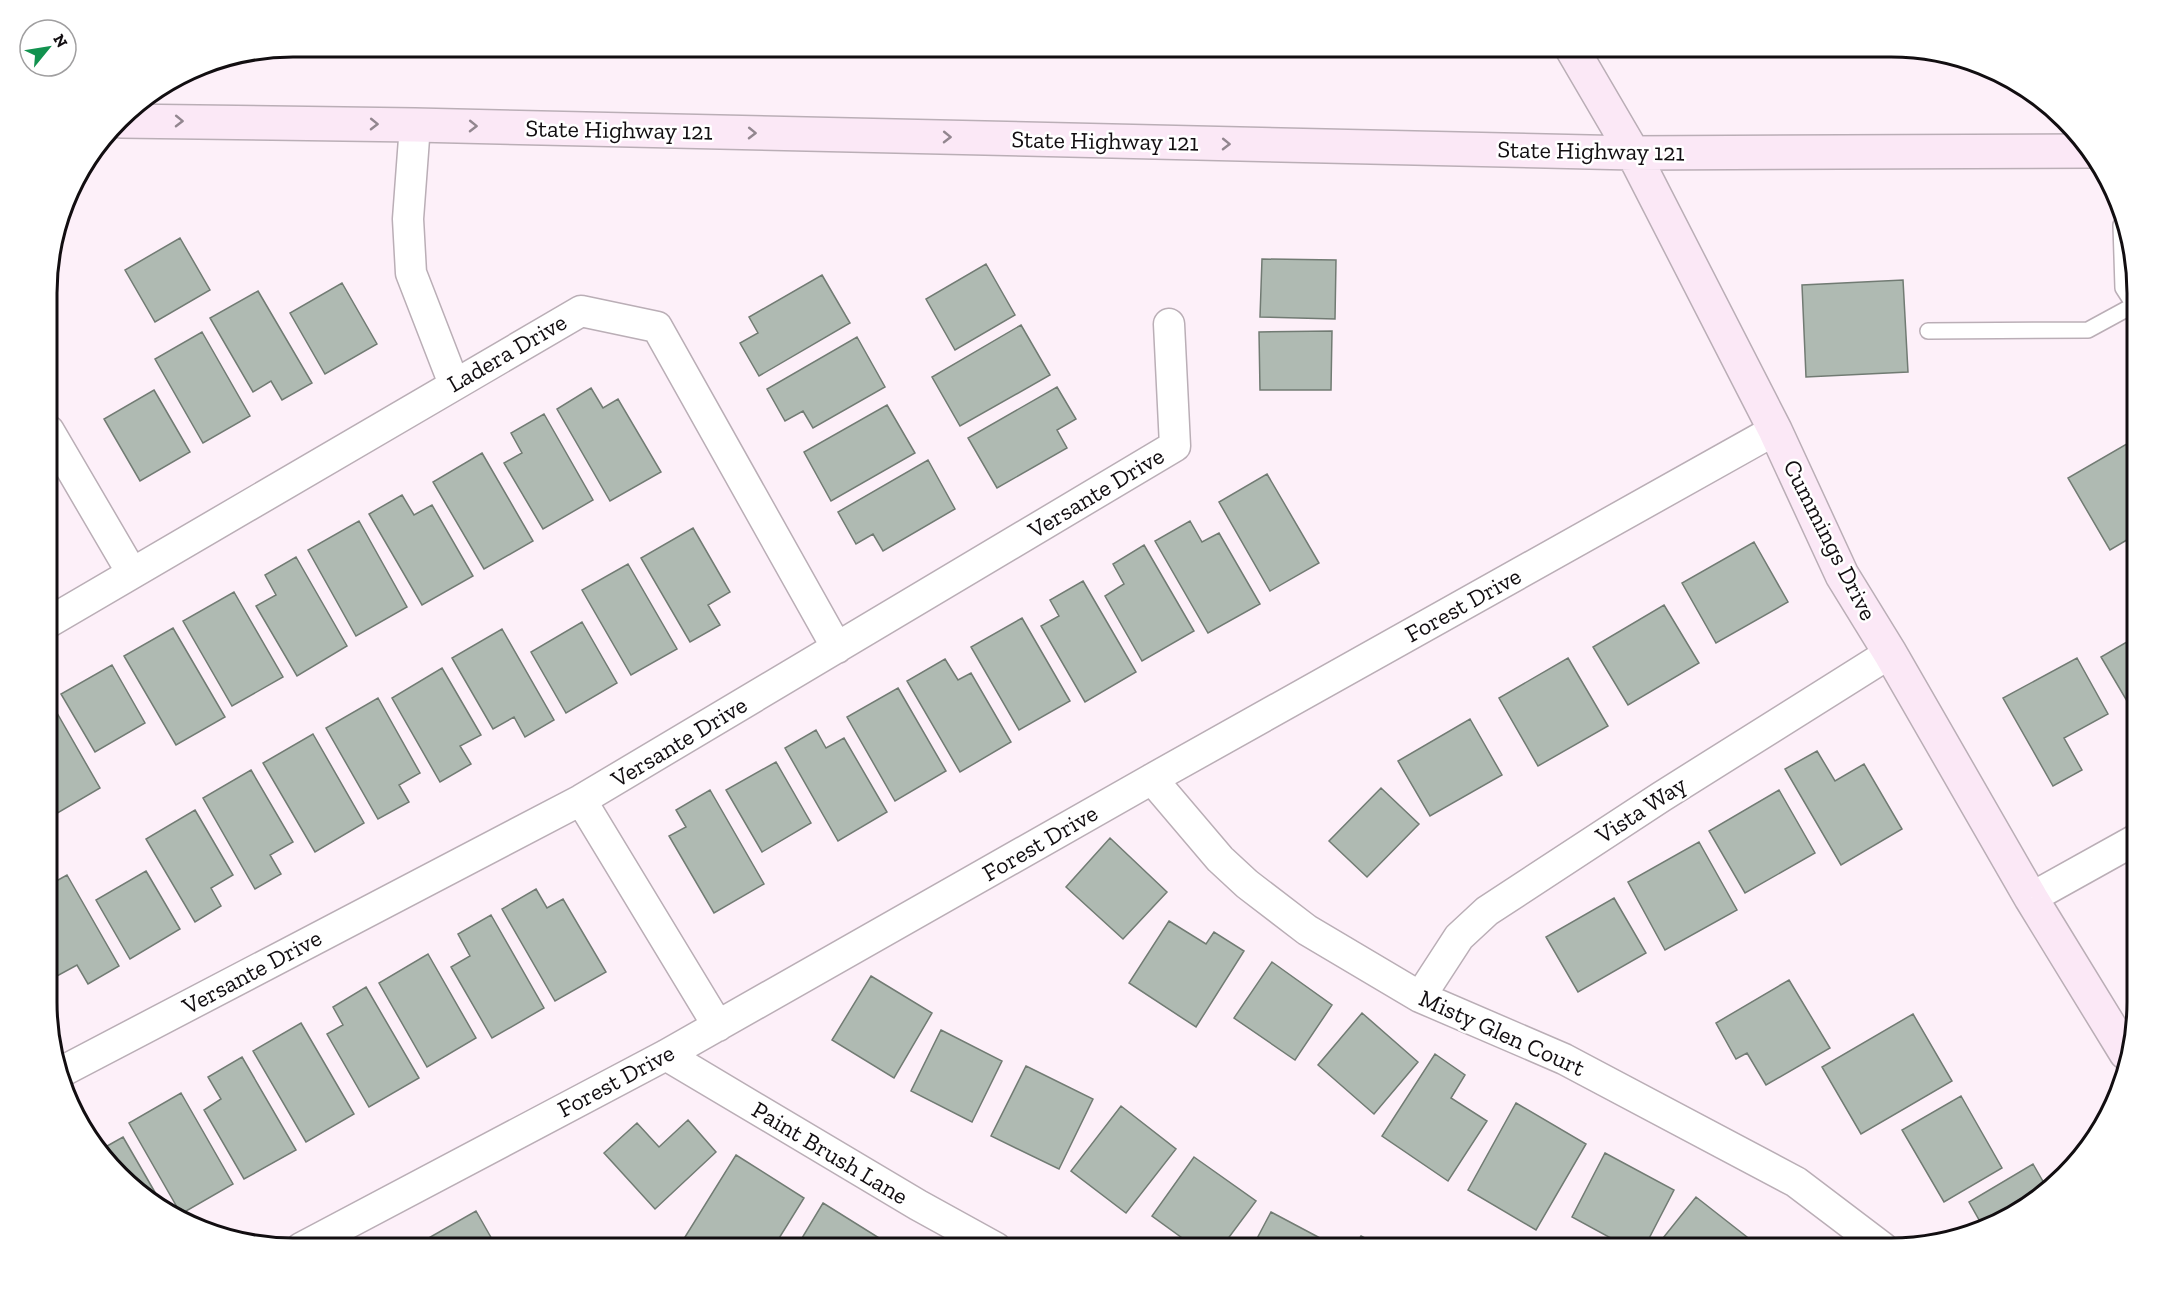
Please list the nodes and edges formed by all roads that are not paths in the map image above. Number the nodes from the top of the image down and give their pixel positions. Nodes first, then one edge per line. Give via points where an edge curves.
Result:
1 (1577, 57) edge
2 (131, 121) edge
3 (415, 125) junction
4 (2079, 151) edge
5 (1633, 153) junction
6 (2122, 245) edge
7 (2127, 294) edge
8 (2127, 310) edge
9 (1169, 324) dead end
10 (1928, 331) dead end
11 (454, 384) junction
12 (1775, 430) junction
13 (57, 445) edge
14 (132, 573) junction
15 (57, 617) edge
16 (837, 648) junction
17 (1890, 653) junction
18 (1152, 779) junction
19 (581, 800) junction
20 (2127, 845) edge
21 (2031, 898) junction
22 (1420, 997) junction
23 (718, 1026) junction
24 (2122, 1047) edge
25 (666, 1055) junction
26 (67, 1069) edge
27 (319, 1238) edge
28 (978, 1238) edge
29 (1870, 1238) edge

1 - 5 main road, Cummings Drive
2 -> 3 main road, State Highway 121
3 -> 5 main road, State Highway 121
3 - 11 street via 408,219 411,273
4 - 5 main road, State Highway 121
5 - 12 main road, Cummings Drive
6 - 7 lane via 2123,288
8 - 10 lane via 2088,330
9 - 16 street, Versante Drive via 1175,446
11 - 14 street, Ladera Drive
11 - 16 street, Ladera Drive via 581,310 657,327
12 - 17 main road, Cummings Drive via 1842,574
12 - 18 street, Forest Drive
13 - 14 street
14 - 15 street, Ladera Drive
16 - 19 street, Versante Drive
17 - 21 main road, Cummings Drive
17 - 22 street, Vista Way via 1487,911 1459,937
18 - 22 street, Misty Glen Court via 1220,859 1247,884 1307,930
18 - 23 street, Forest Drive
19 - 23 street
19 - 26 street, Versante Drive
20 - 21 street
21 - 24 main road, Cummings Drive
22 - 29 street, Misty Glen Court via 1564,1059 1786,1176
23 - 25 street, Forest Drive
25 - 27 street, Forest Drive
25 - 28 street, Paint Brush Lane

